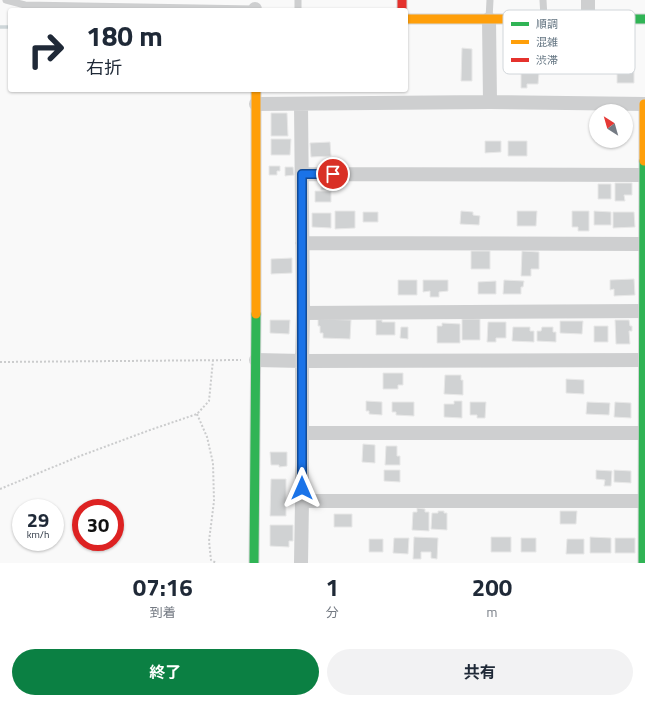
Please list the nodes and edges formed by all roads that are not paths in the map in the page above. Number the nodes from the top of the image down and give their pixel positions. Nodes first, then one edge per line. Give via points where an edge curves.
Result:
1 (6, 0) edge
2 (490, 0) edge
3 (543, 0) edge
4 (163, 8) edge
5 (544, 10) edge
6 (408, 19) edge
7 (489, 19) junction
8 (503, 19) edge
9 (256, 97) edge
10 (490, 102) junction
11 (301, 104) junction
12 (645, 104) edge
13 (302, 174) junction
14 (644, 175) junction
15 (302, 243) junction
16 (643, 244) junction
17 (644, 311) junction
18 (302, 313) junction
19 (256, 360) junction
20 (644, 360) edge
21 (302, 362) junction
22 (302, 433) junction
23 (643, 433) junction
24 (302, 501) junction
25 (644, 501) junction
26 (644, 523) edge
27 (254, 563) edge
28 (301, 563) edge
29 (643, 563) edge

1 - 4 lane via 25,5
2 - 7 lane
3 - 5 lane
6 - 7 street
7 - 8 street
7 - 10 street
9 - 11 street
9 - 19 street
10 - 11 street
10 - 12 street
11 - 13 street
12 - 14 street
13 - 14 street
13 - 15 street
14 - 16 street
15 - 16 street
15 - 18 street
16 - 17 street
17 - 18 street
17 - 20 street
18 - 21 street
19 - 21 street
19 - 27 street
20 - 21 street
20 - 23 street
21 - 22 street
22 - 23 street
22 - 24 street
23 - 25 street
24 - 25 street
24 - 28 street
25 - 26 street
26 - 29 street

